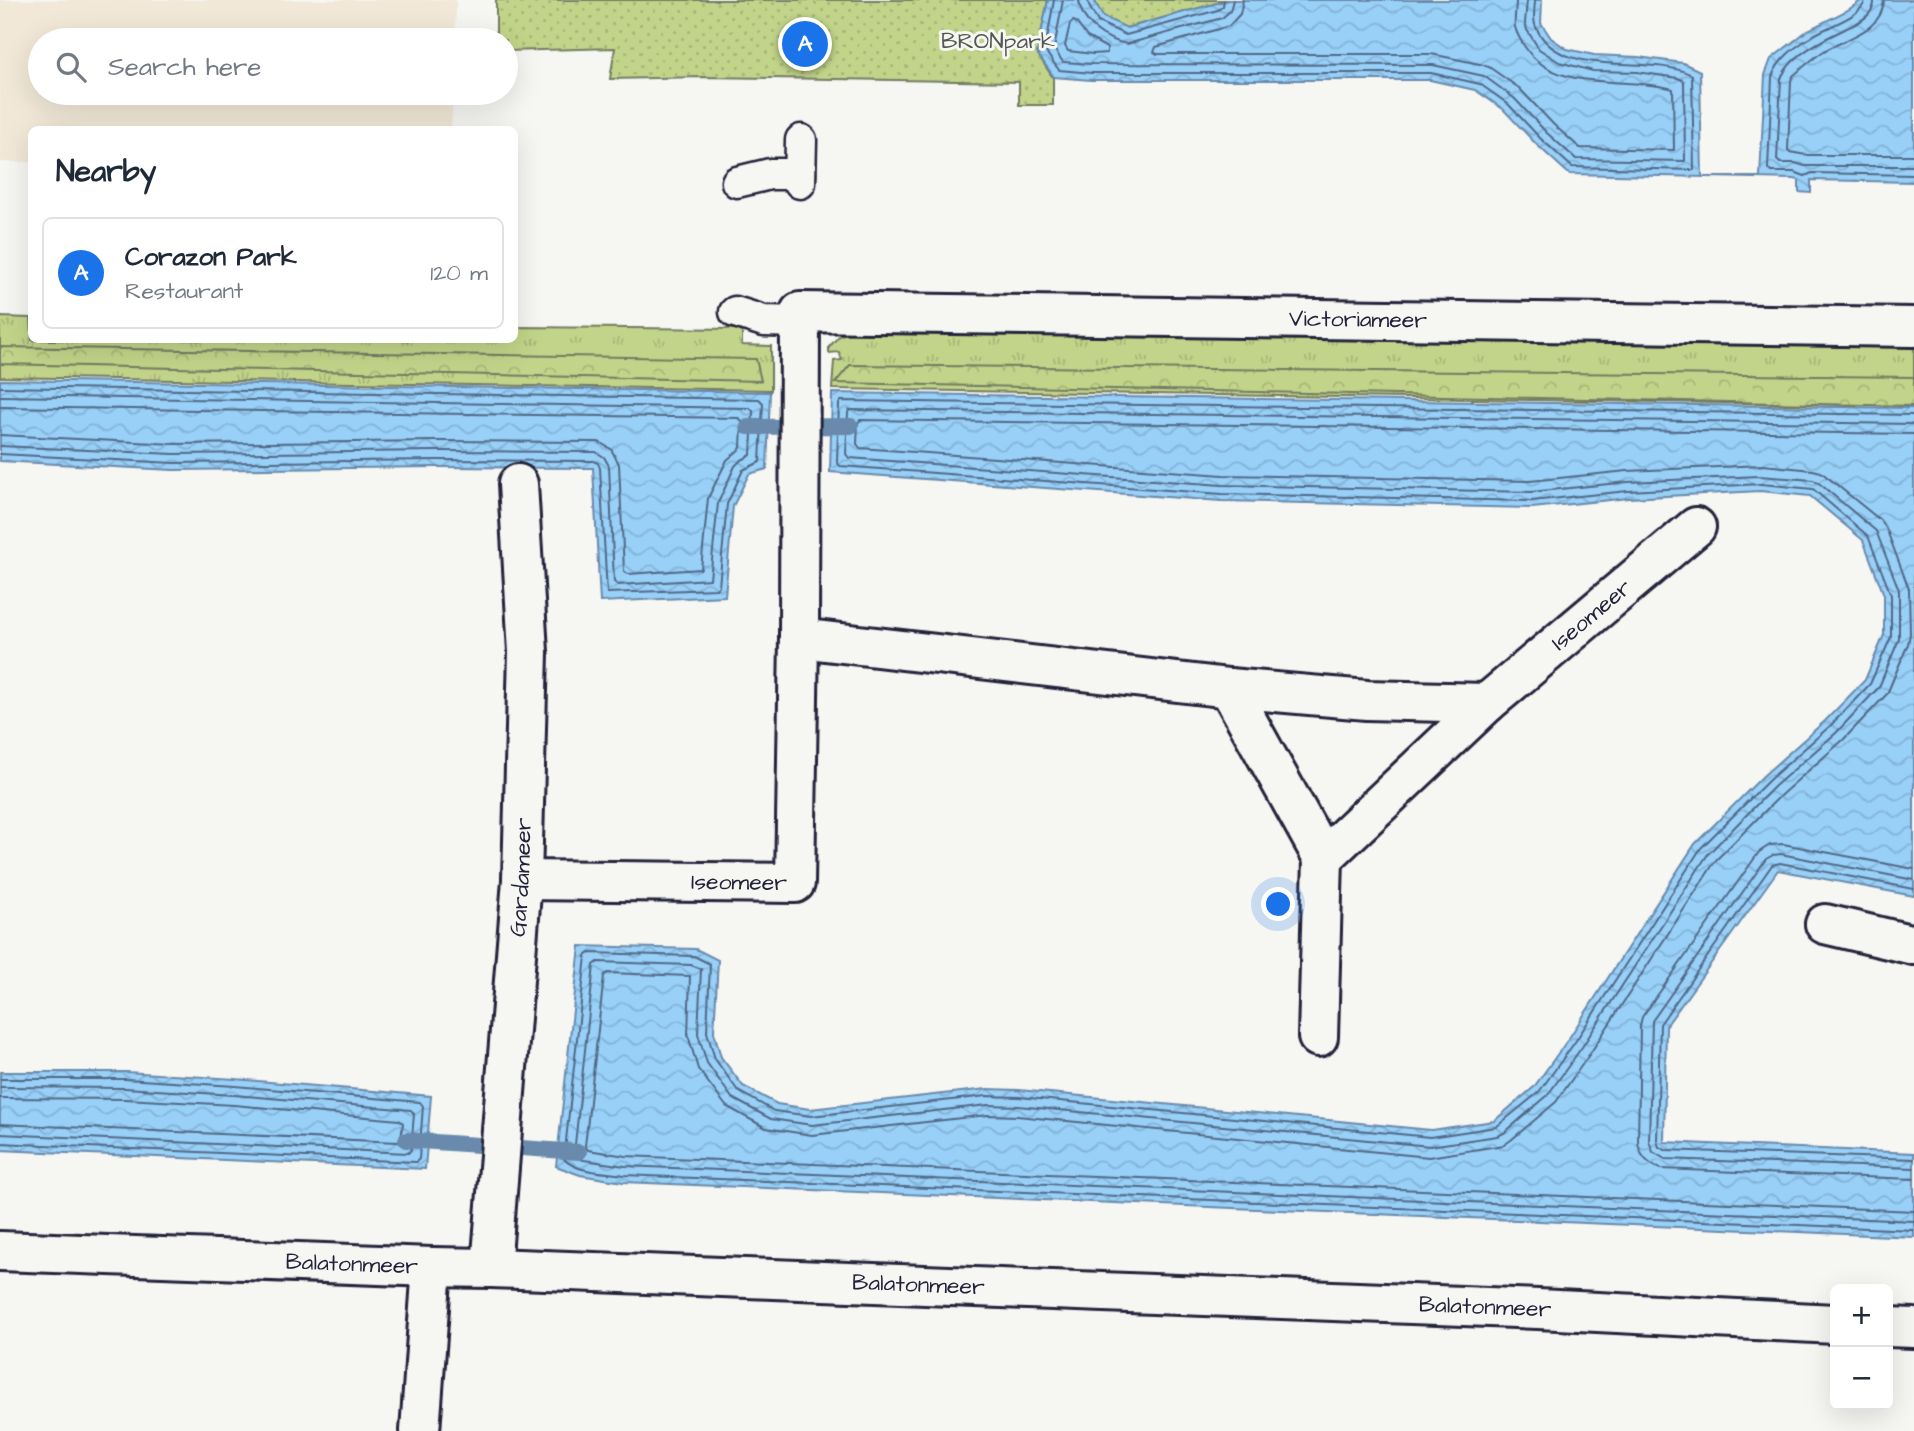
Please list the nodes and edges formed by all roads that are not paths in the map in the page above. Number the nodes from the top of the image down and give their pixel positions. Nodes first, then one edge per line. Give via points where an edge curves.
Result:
1 (801, 140) dead end
2 (737, 182) dead end
3 (735, 312) dead end
4 (1914, 327) edge
5 (799, 328) junction
6 (518, 484) dead end
7 (1696, 527) dead end
8 (800, 638) junction
9 (1228, 688) junction
10 (1487, 703) junction
11 (1323, 858) junction
12 (522, 880) junction
13 (1825, 924) dead end
14 (1914, 945) edge
15 (1318, 1037) dead end
16 (0, 1251) edge
17 (432, 1267) junction
18 (491, 1268) junction
19 (1830, 1324) edge
20 (1893, 1327) edge
21 (1914, 1328) edge
22 (420, 1431) edge

1 - 2 lane via 800,178 770,174
3 - 5 lane
4 - 5 street, Victoriameer
5 - 8 street, Iseomeer
6 - 12 street, Gardameer via 528,652
7 - 10 street, Iseomeer
8 - 9 street
8 - 12 street, Iseomeer via 795,883
9 - 10 street via 1367,700
9 - 11 street
10 - 11 street, Iseomeer
11 - 15 street
12 - 18 street, Gardameer
13 - 14 street
16 - 17 street, Balatonmeer
17 - 18 street, Balatonmeer
17 - 22 street
18 - 19 street, Balatonmeer
20 - 21 street

